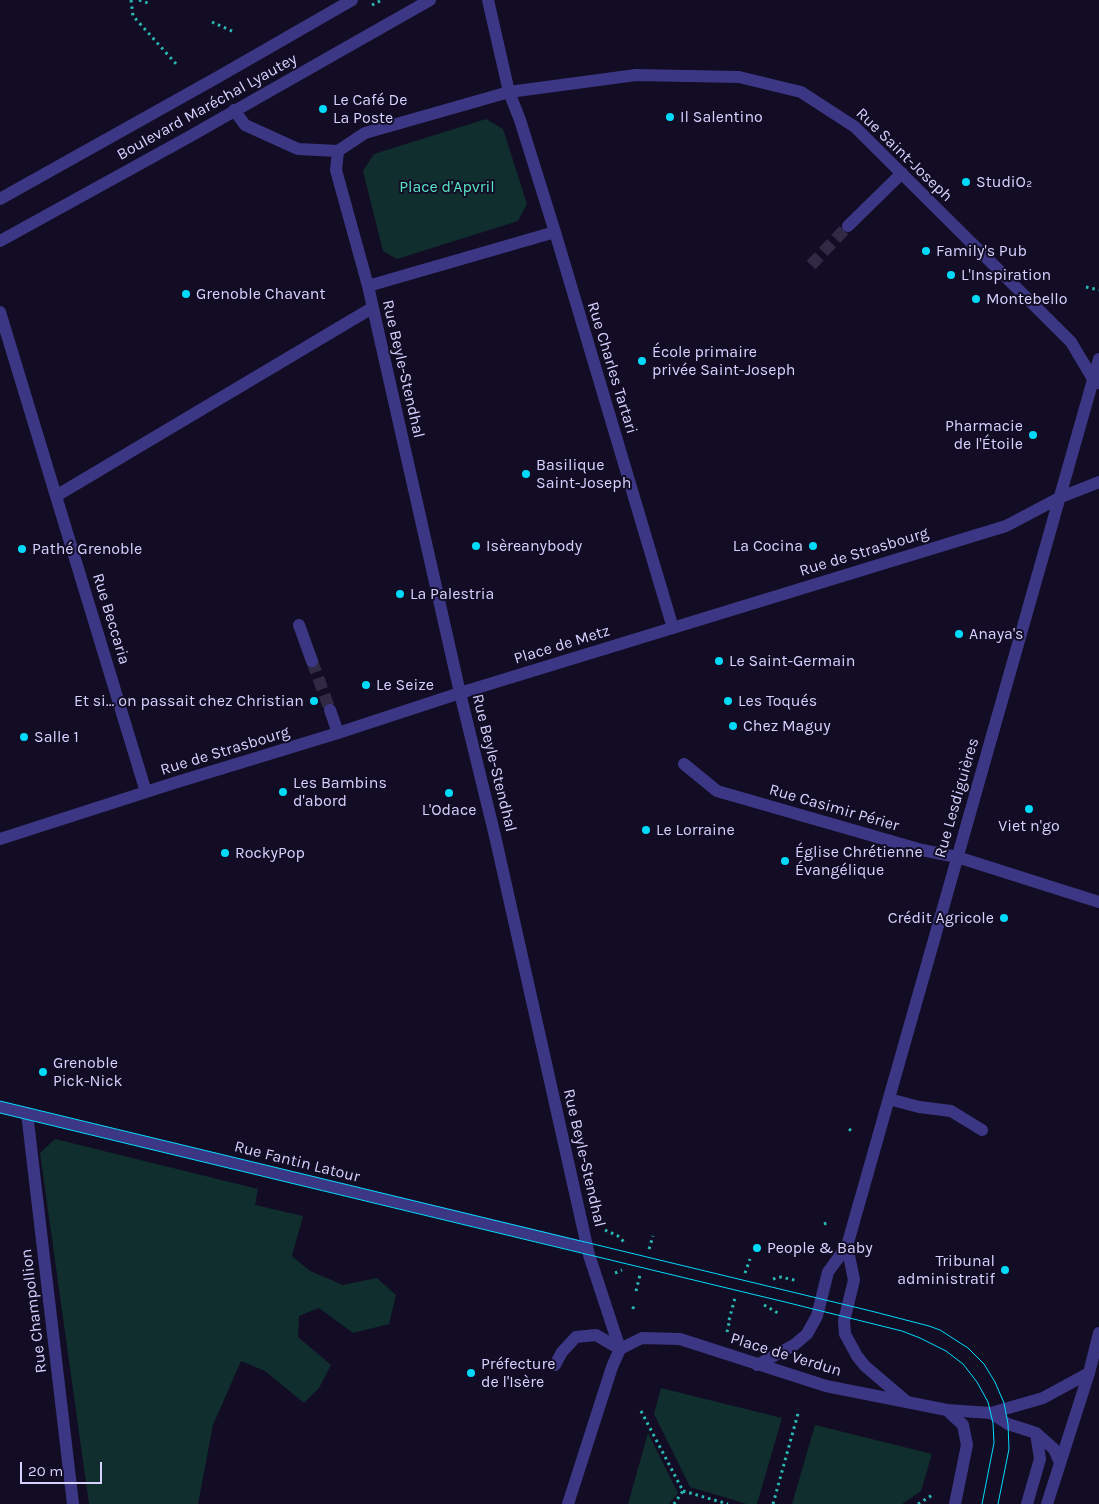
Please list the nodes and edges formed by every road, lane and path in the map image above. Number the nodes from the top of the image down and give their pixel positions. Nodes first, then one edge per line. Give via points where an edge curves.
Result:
1 (132, 0) edge
2 (138, 0) edge
3 (352, 0) edge
4 (430, 0) edge
5 (488, 0) edge
6 (148, 3) dead end
7 (212, 22) dead end
8 (234, 32) dead end
9 (178, 66) dead end
10 (510, 92) junction
11 (234, 110) junction
12 (338, 152) junction
13 (902, 173) junction
14 (0, 199) edge
15 (848, 226) tunnel mouth
16 (555, 232) junction
17 (0, 241) edge
18 (368, 286) junction
19 (1086, 287) dead end
20 (1099, 290) edge
21 (372, 308) junction
22 (0, 312) edge
23 (1099, 358) edge
24 (1096, 382) edge
25 (1099, 482) edge
26 (56, 496) junction
27 (1061, 497) junction
28 (299, 625) dead end
29 (673, 628) junction
30 (312, 662) tunnel mouth
31 (460, 693) junction
32 (330, 710) tunnel mouth
33 (338, 733) junction
34 (684, 764) dead end
35 (146, 792) junction
36 (0, 839) edge
37 (957, 857) junction
38 (1099, 902) edge
39 (889, 1099) junction
40 (0, 1107) edge
41 (27, 1114) junction
42 (849, 1129) dead end
43 (982, 1130) dead end
44 (854, 1133) dead end
45 (829, 1222) dead end
46 (824, 1224) dead end
47 (602, 1229) dead end
48 (652, 1236) dead end
49 (624, 1244) dead end
50 (847, 1246) junction
51 (587, 1248) junction
52 (649, 1250) dead end
53 (750, 1259) dead end
54 (745, 1273) dead end
55 (640, 1275) dead end
56 (773, 1280) dead end
57 (798, 1281) dead end
58 (636, 1291) dead end
59 (735, 1298) dead end
60 (634, 1303) dead end
61 (764, 1305) dead end
62 (633, 1309) dead end
63 (778, 1313) dead end
64 (727, 1332) dead end
65 (1099, 1333) edge
66 (620, 1349) junction
67 (555, 1365) dead end
68 (757, 1365) junction
69 (1094, 1373) edge
70 (908, 1402) junction
71 (799, 1410) dead end
72 (947, 1410) junction
73 (641, 1411) dead end
74 (991, 1413) junction
75 (1036, 1433) junction
76 (1060, 1463) junction
77 (683, 1491) junction
78 (934, 1494) dead end
79 (73, 1504) edge
80 (568, 1504) edge
81 (674, 1504) edge
82 (728, 1504) edge
83 (773, 1504) edge
84 (918, 1504) edge
85 (955, 1504) edge
86 (1027, 1504) edge
87 (1048, 1504) edge

1 - 9 path via 133,16
2 - 6 path
3 - 14 street, Boulevard Maréchal Lyautey
4 - 11 street, Boulevard Maréchal Lyautey
5 - 10 street
7 - 8 path
10 - 12 street via 365,133
10 - 13 street, Rue Saint-Joseph via 636,75 738,77 801,92 855,127
10 - 16 street
11 - 12 street via 245,125 298,149
11 - 17 street, Boulevard Maréchal Lyautey
12 - 18 street via 336,170
13 - 15 street
13 - 24 street, Rue Saint-Joseph via 1071,342
16 - 18 street
16 - 29 street, Rue Charles Tartari
18 - 21 street, Rue Beyle-Stendhal
19 - 20 path
21 - 26 street
21 - 31 street, Rue Beyle-Stendhal
22 - 26 street, Rue Beccaria
23 - 24 street, Rue Lesdiguières
24 - 27 street, Rue Lesdiguières
25 - 27 street, Rue de Strasbourg
26 - 35 street, Rue Beccaria
27 - 29 street, Rue de Strasbourg via 1006,526
27 - 37 street, Rue Lesdiguières
28 - 30 street
29 - 31 street, Place de Metz
31 - 33 street, Rue de Strasbourg
31 - 51 street, Rue Beyle-Stendhal
32 - 33 street
33 - 35 street, Rue de Strasbourg
34 - 37 street, Rue Casimir Périer via 716,791
35 - 36 street, Rue de Strasbourg
37 - 38 street, Rue Casimir Périer
37 - 39 street, Rue Lesdiguières
39 - 43 street via 951,1111
39 - 50 street, Rue Lesdiguières
40 - 41 street, Rue Fantin Latour
41 - 51 street, Rue Fantin Latour
41 - 79 street, Rue Champollion
42 - 44 path
45 - 46 path
47 - 49 path via 618,1236
48 - 52 path
50 - 68 street, Rue Lesdiguières via 828,1272 817,1316 807,1334
50 - 70 street, Rue Lesdiguières via 854,1280 844,1321 846,1334 865,1366
51 - 66 street
53 - 54 path
55 - 58 path
56 - 57 path via 781,1276
59 - 64 path
60 - 62 path
61 - 63 path
65 - 69 street
66 - 67 street via 596,1336 576,1336
66 - 68 street, Place de Verdun via 642,1338 680,1339
66 - 80 street
68 - 70 street, Place de Verdun via 826,1386
69 - 74 street, Place de Verdun via 1043,1398
69 - 76 street
70 - 72 street, Place de Verdun
71 - 83 path
72 - 74 street, Place de Verdun
72 - 85 street via 963,1425 968,1445
73 - 77 path
74 - 75 street, Place de Verdun via 1008,1424
75 - 76 street, Place de Verdun via 1054,1449
75 - 86 street via 1040,1459
76 - 87 street
77 - 81 path
77 - 82 path
78 - 84 path

